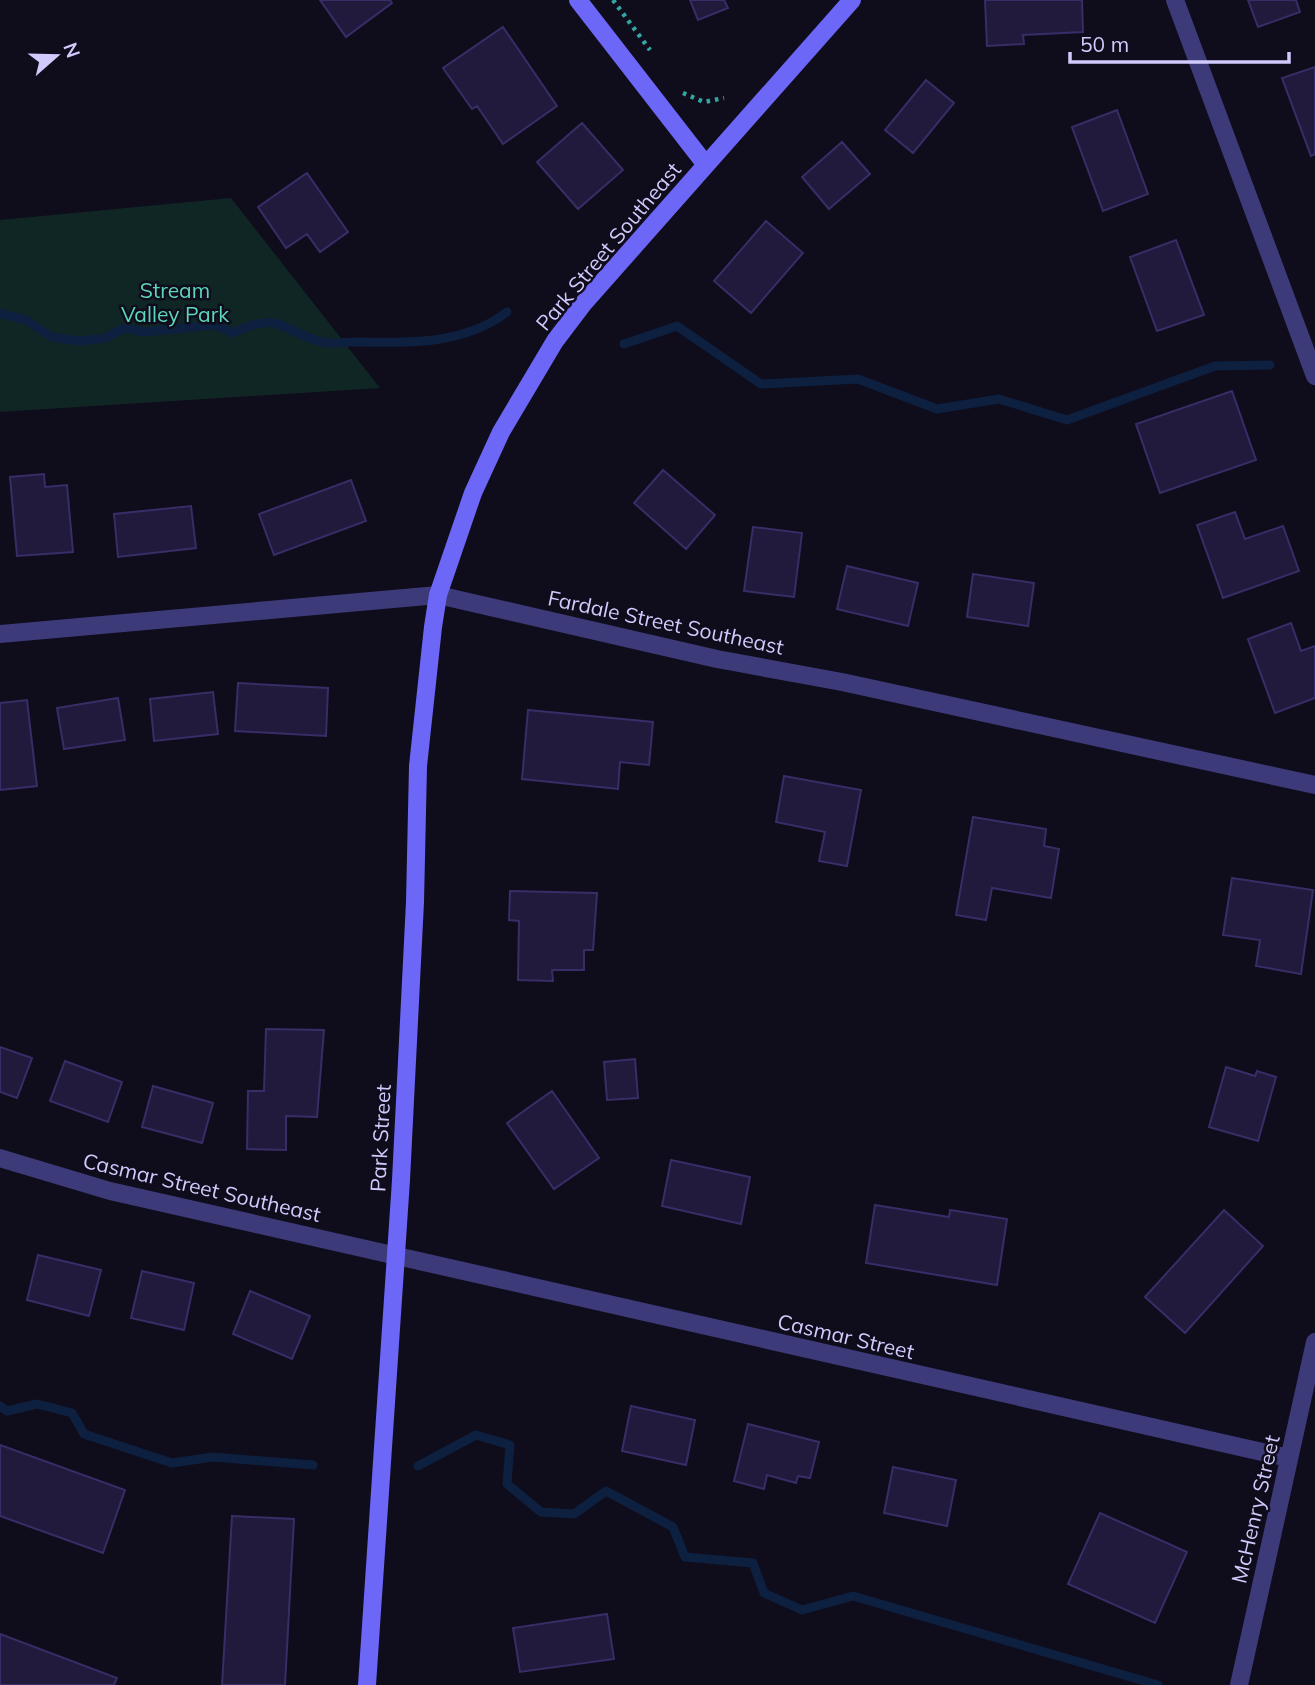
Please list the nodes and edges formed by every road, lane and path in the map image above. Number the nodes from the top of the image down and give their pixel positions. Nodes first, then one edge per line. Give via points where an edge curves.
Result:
1 (578, 0) edge
2 (613, 0) edge
3 (852, 0) edge
4 (1175, 0) edge
5 (655, 58) dead end
6 (678, 87) dead end
7 (724, 98) dead end
8 (706, 165) junction
9 (1315, 376) edge
10 (438, 595) junction
11 (0, 634) edge
12 (1315, 785) edge
13 (0, 1158) edge
14 (394, 1255) junction
15 (1315, 1342) edge
16 (1289, 1458) junction
17 (367, 1685) edge
18 (1239, 1685) edge

1 - 8 main road
2 - 5 path
3 - 8 main road, Park Street Southeast
4 - 9 street
6 - 7 path via 685,96 704,102
8 - 10 main road, Park Street Southeast via 555,341 501,432 473,493
10 - 11 street, Fardale Street Southeast
10 - 12 street, Fardale Street Southeast via 716,659
10 - 14 main road, Park Street via 418,766 415,902
13 - 14 street, Casmar Street Southeast via 110,1191
14 - 16 street, Casmar Street
14 - 17 main road, Park Street
15 - 16 street, McHenry Street
16 - 18 street, McHenry Street

